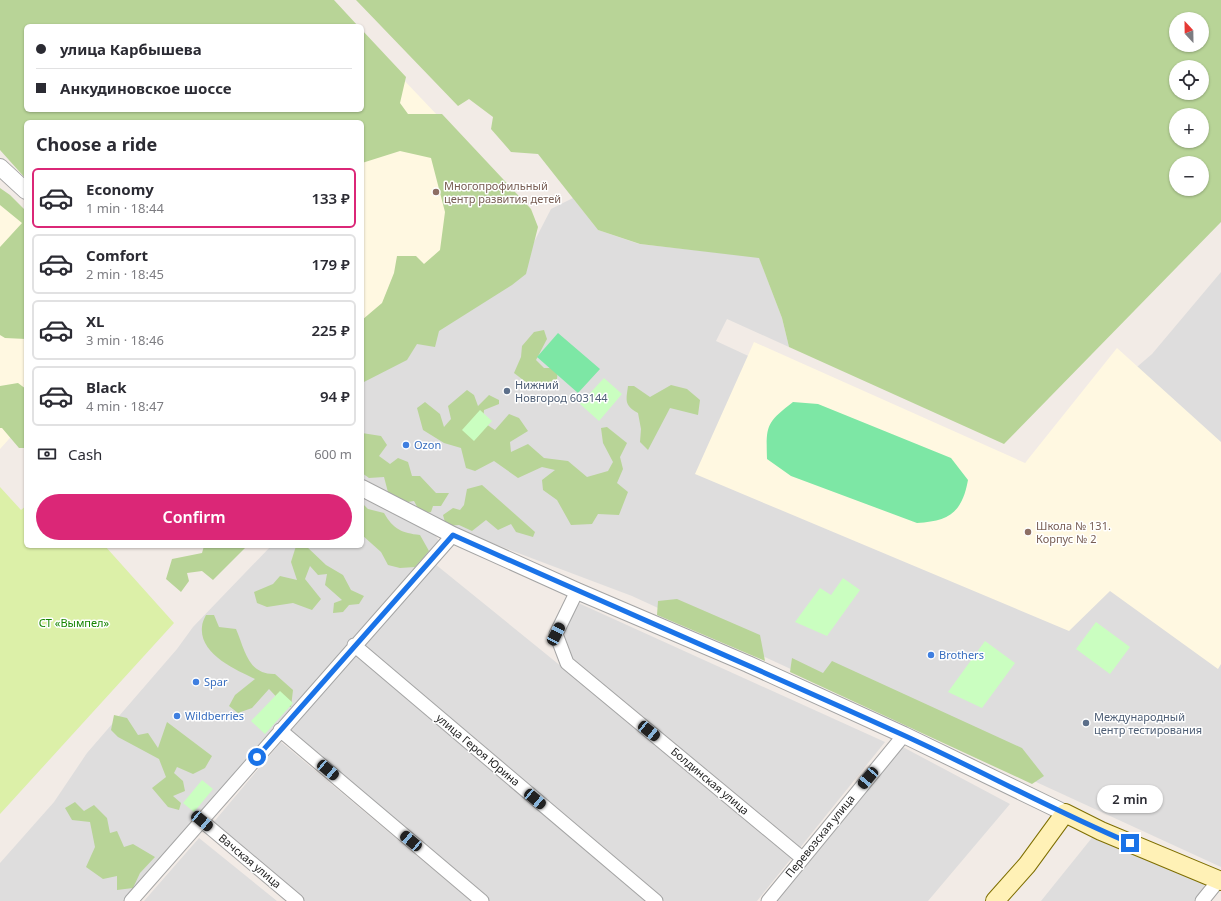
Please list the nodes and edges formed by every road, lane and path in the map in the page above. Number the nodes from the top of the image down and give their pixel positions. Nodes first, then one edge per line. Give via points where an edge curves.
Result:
1 (0, 167) edge
2 (24, 189) edge
3 (364, 489) edge
4 (453, 535) junction
5 (576, 591) junction
6 (354, 645) junction
7 (280, 730) junction
8 (904, 735) junction
9 (1065, 813) junction
10 (202, 821) junction
11 (802, 858) junction
12 (1220, 880) edge
13 (131, 901) edge
14 (297, 901) edge
15 (482, 901) edge
16 (656, 901) edge
17 (768, 901) edge
18 (995, 901) edge
19 (1202, 901) edge

1 - 2 street
3 - 4 street
4 - 5 street
4 - 6 street
5 - 8 street via 748,664
5 - 11 street, Болдинская улица via 556,634 567,663
6 - 7 street
6 - 16 street, улица Героя Юрина
7 - 10 street
7 - 15 street
8 - 9 street
8 - 11 street, Перевозская улица
9 - 12 main road via 1101,831
9 - 18 main road via 1027,865
10 - 13 street
10 - 14 street, Вачская улица
11 - 17 street, Перевозская улица
12 - 19 street

